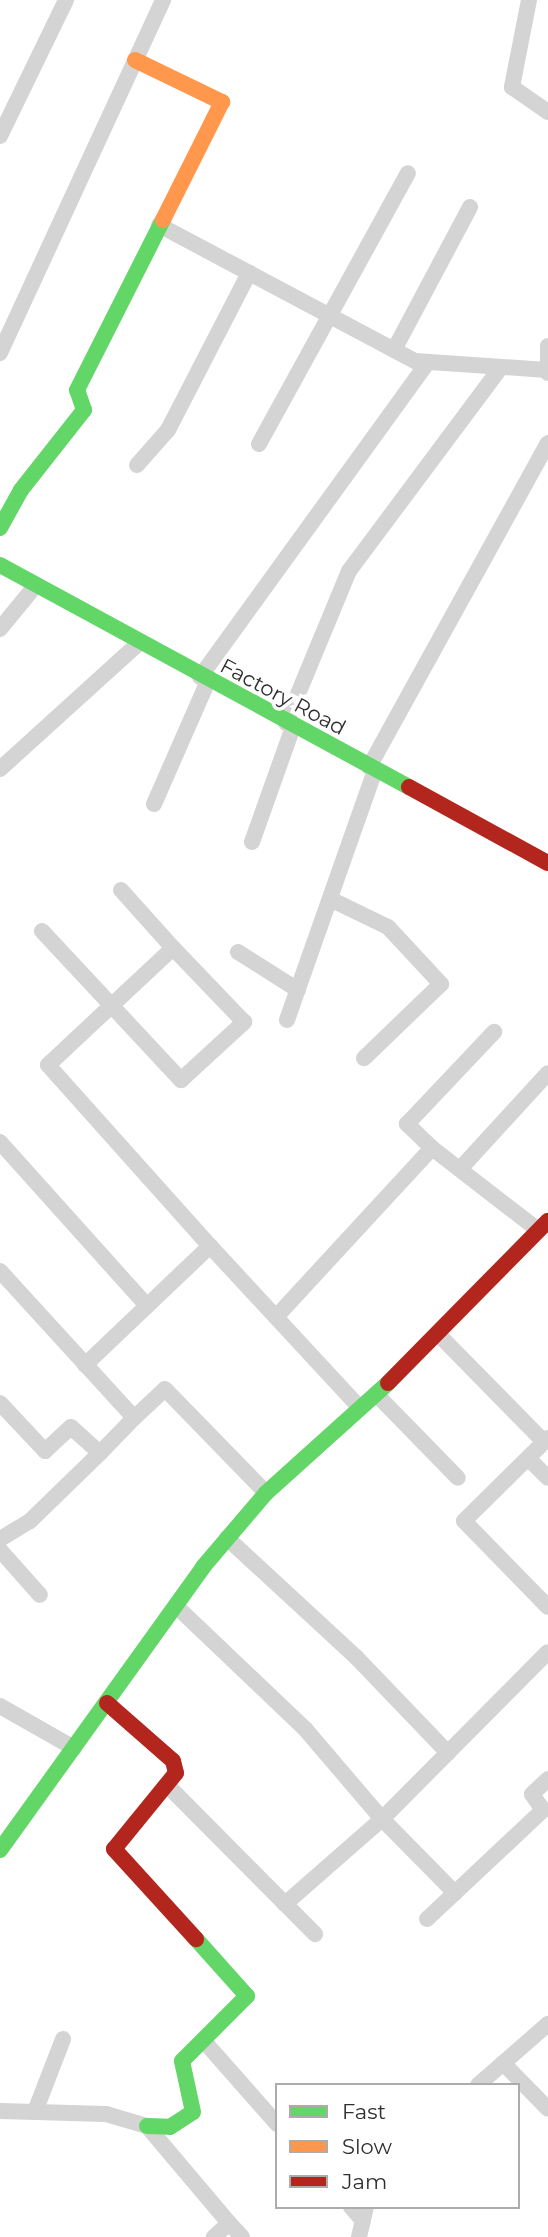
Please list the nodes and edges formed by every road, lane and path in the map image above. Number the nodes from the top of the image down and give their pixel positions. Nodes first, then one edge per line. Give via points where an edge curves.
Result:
1 (66, 0) edge
2 (163, 0) edge
3 (529, 0) edge
4 (135, 60) junction
5 (548, 112) edge
6 (0, 136) edge
7 (408, 173) dead end
8 (470, 207) dead end
9 (159, 225) junction
10 (249, 273) junction
11 (328, 315) junction
12 (548, 346) edge
13 (394, 351) junction
14 (0, 353) edge
15 (428, 362) junction
16 (501, 367) junction
17 (547, 371) edge
18 (548, 443) edge
19 (260, 444) dead end
20 (137, 464) dead end
21 (0, 528) edge
22 (0, 565) edge
23 (36, 585) junction
24 (0, 629) edge
25 (139, 643) junction
26 (204, 679) junction
27 (290, 725) junction
28 (0, 769) edge
29 (372, 769) junction
30 (155, 804) dead end
31 (252, 842) dead end
32 (548, 863) edge
33 (121, 890) dead end
34 (330, 899) junction
35 (42, 931) dead end
36 (173, 948) junction
37 (238, 952) dead end
38 (298, 989) junction
39 (111, 1005) junction
40 (288, 1020) dead end
41 (494, 1032) dead end
42 (365, 1058) dead end
43 (548, 1073) edge
44 (0, 1142) edge
45 (432, 1148) junction
46 (460, 1169) junction
47 (545, 1224) edge
48 (210, 1246) junction
49 (0, 1272) edge
50 (147, 1306) junction
51 (276, 1317) junction
52 (438, 1334) junction
53 (85, 1365) junction
54 (376, 1394) junction
55 (0, 1403) edge
56 (360, 1408) junction
57 (134, 1418) junction
58 (546, 1440) edge
59 (100, 1453) junction
60 (527, 1458) junction
61 (548, 1478) edge
62 (458, 1479) dead end
63 (266, 1493) junction
64 (228, 1538) junction
65 (0, 1539) edge
66 (0, 1550) edge
67 (40, 1595) dead end
68 (176, 1606) junction
69 (548, 1607) edge
70 (548, 1652) edge
71 (107, 1703) junction
72 (0, 1706) edge
73 (75, 1748) junction
74 (448, 1753) junction
75 (548, 1779) edge
76 (170, 1788) junction
77 (382, 1819) junction
78 (1, 1846) edge
79 (455, 1893) junction
80 (285, 1904) junction
81 (427, 1919) dead end
82 (315, 1934) dead end
83 (548, 2024) edge
84 (64, 2039) dead end
85 (203, 2040) junction
86 (503, 2063) junction
87 (480, 2083) edge
88 (36, 2109) junction
89 (548, 2109) edge
90 (0, 2111) edge
91 (275, 2122) edge
92 (147, 2126) junction
93 (229, 2223) junction
94 (214, 2237) edge
95 (242, 2237) edge

1 - 6 street
2 - 4 street
3 - 5 street via 512,87
4 - 9 street via 222,102
4 - 14 street
7 - 11 street
8 - 13 street
9 - 10 street
9 - 21 street via 77,390 84,410 21,490
10 - 11 street
10 - 20 street via 168,430
11 - 13 street
11 - 19 street
12 - 17 street
13 - 15 street
15 - 16 street
15 - 26 street
16 - 17 street
16 - 27 street via 349,571
18 - 29 street
22 - 23 street, Factory Road
23 - 24 street
23 - 25 street, Factory Road
25 - 26 street, Factory Road
25 - 28 street
26 - 27 street, Factory Road
26 - 30 street
27 - 29 street, Factory Road
27 - 31 street
29 - 32 street, Factory Road
29 - 34 street
33 - 36 street
34 - 38 street
34 - 42 street via 388,927 441,984
35 - 39 street
36 - 39 street
36 - 39 street via 244,1022 181,1080
37 - 38 street
38 - 40 street
39 - 48 street via 48,1065
41 - 45 street via 407,1124
43 - 46 street
44 - 50 street
45 - 46 street
45 - 51 street
46 - 47 street
47 - 52 street
48 - 50 street
48 - 51 street
49 - 53 street
50 - 53 street
51 - 56 street
52 - 54 street
52 - 58 street
53 - 57 street
54 - 56 street
54 - 62 street
55 - 59 street via 45,1451 71,1427
56 - 63 street
57 - 59 street
57 - 63 street via 165,1389
58 - 60 street
59 - 65 street via 30,1521
60 - 61 street
60 - 69 street via 464,1521
63 - 64 street
64 - 68 street
64 - 74 street via 356,1657
66 - 67 street
68 - 71 street
68 - 77 street via 254,1676
70 - 74 street
71 - 73 street
71 - 76 street via 173,1761
72 - 73 street
73 - 78 street
74 - 77 street
75 - 79 street via 532,1794 543,1810
76 - 80 street
76 - 85 street via 114,1849 247,1996
77 - 79 street
77 - 80 street
79 - 81 street
80 - 82 street
83 - 86 street
84 - 88 street
85 - 91 street
85 - 92 street via 182,2061 193,2112 170,2127
86 - 87 street
86 - 89 street
88 - 90 street
88 - 92 street via 127,2117
92 - 93 street
93 - 94 street
93 - 95 street

